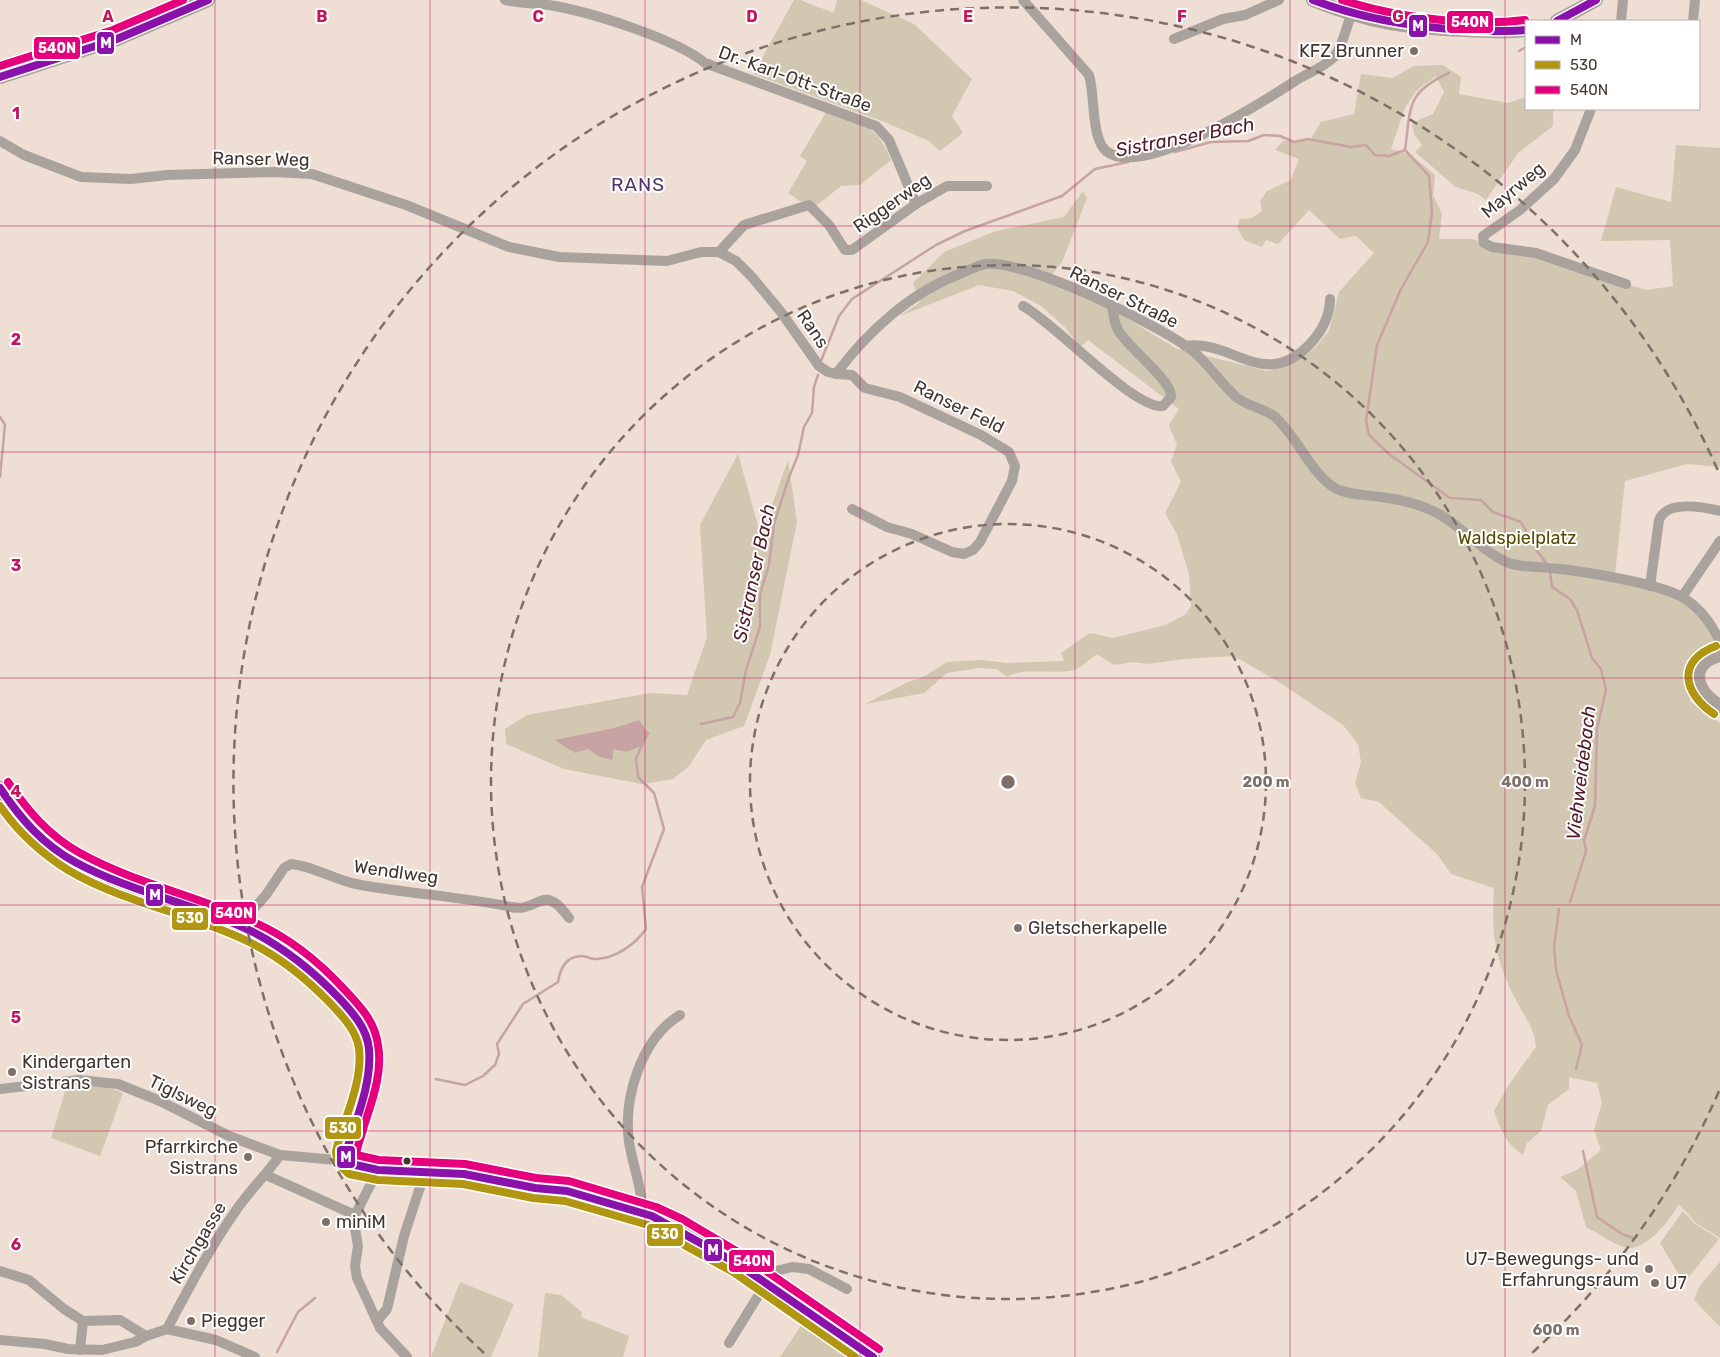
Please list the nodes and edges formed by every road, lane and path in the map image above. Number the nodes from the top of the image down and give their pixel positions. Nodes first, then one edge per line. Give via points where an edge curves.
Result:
1 (208, 0) edge
2 (506, 0) edge
3 (1023, 0) edge
4 (1279, 0) edge
5 (1313, 0) edge
6 (1596, 0) edge
7 (1623, 0) edge
8 (1695, 0) edge
9 (1351, 15) junction
10 (1559, 20) edge
11 (1621, 20) edge
12 (1693, 20) edge
13 (1525, 30) edge
14 (1174, 39) dead end
15 (0, 77) edge
16 (1591, 110) edge
17 (0, 141) edge
18 (987, 186) dead end
19 (916, 204) junction
20 (719, 252) junction
21 (1626, 284) dead end
22 (1330, 299) dead end
23 (1023, 306) dead end
24 (1112, 307) junction
25 (880, 326) joint
26 (1185, 346) junction
27 (836, 374) junction
28 (852, 509) dead end
29 (1720, 511) edge
30 (1720, 541) edge
31 (1650, 586) junction
32 (1682, 597) junction
33 (1720, 642) edge
34 (1720, 655) edge
35 (1720, 706) edge
36 (0, 788) edge
37 (569, 918) dead end
38 (238, 926) junction
39 (680, 1015) dead end
40 (0, 1089) edge
41 (280, 1155) junction
42 (348, 1161) junction
43 (378, 1170) junction
44 (425, 1172) junction
45 (266, 1175) junction
46 (643, 1214) junction
47 (355, 1215) junction
48 (738, 1264) junction
49 (0, 1271) edge
50 (766, 1283) junction
51 (847, 1290) dead end
52 (83, 1321) junction
53 (377, 1321) junction
54 (167, 1329) junction
55 (146, 1336) junction
56 (0, 1340) edge
57 (729, 1343) dead end
58 (80, 1350) junction
59 (66, 1353) edge
60 (255, 1357) edge
61 (407, 1357) edge
62 (873, 1357) edge

1 - 15 main road via 117,39
2 - 19 street, Dr.-Karl-Ott-Straße via 555,6 617,23 694,54 705,63 876,126 889,140
3 - 9 street via 1089,75 1094,89 1095,122 1100,142 1108,152 1120,156 1144,154 1197,139 1258,106 1333,57
4 - 14 street
5 - 9 main road
6 - 10 main road
7 - 11 street
8 - 12 street
9 - 13 main road via 1414,28
16 - 21 street, Mayrweg via 1575,150 1554,179 1520,210 1488,231 1483,236 1484,243 1536,254
17 - 20 street, Ranser Weg via 24,155 81,176 131,179 167,175 312,174 406,205 516,250 559,257 656,261 701,252
18 - 19 street, Riggerweg via 947,186
19 - 20 street, Riggerweg via 848,251 841,247 829,225 810,205 744,225
20 - 27 street, Rans via 736,261 752,277 819,366
22 - 26 street via 1328,315 1317,336 1295,357 1277,364 1260,364 1204,345
23 - 24 street via 1128,390 1152,406 1163,406 1171,396 1170,386 1138,356 1119,332
24 - 25 street, Ranser Straße via 1045,277 989,264 942,281 905,304
24 - 26 street, Ranser Straße via 1157,327
25 - 27 street, Rans via 851,353
26 - 31 street, Ranser Straße via 1236,397 1274,416 1321,479 1332,486 1356,494 1417,504 1436,512 1503,561
27 - 28 street, Ranser Feld via 852,375 865,388 900,397 993,442 1009,452 1015,466 1012,481 980,542 964,554 887,527
29 - 31 street via 1682,507 1662,514
30 - 32 street
31 - 32 street
32 - 33 street via 1704,614
34 - 35 main road via 1704,663 1698,674 1704,694
36 - 38 main road via 30,830 70,860
37 - 38 street, Wendlweg via 557,903 547,900 517,908 462,897 355,884 291,864 284,868 266,895
38 - 42 main road via 276,945 303,964 344,1003 365,1032 369,1062 346,1152
39 - 46 street via 658,1032 630,1096 629,1140 642,1193
40 - 41 street, Tiglsweg via 79,1080 118,1084 160,1101 228,1136
41 - 42 street, Tiglsweg
41 - 45 street, Kirchgasse
42 - 43 main road via 354,1166
43 - 44 main road
43 - 47 street
44 - 46 main road via 464,1174 567,1191
44 - 53 street via 404,1236 387,1309
45 - 47 street
45 - 54 street, Kirchgasse via 238,1208 210,1250
46 - 48 main road via 677,1228
47 - 53 street via 356,1272
48 - 50 main road
48 - 51 street via 745,1261 772,1272 804,1268
49 - 52 street via 30,1280
50 - 57 street
50 - 62 main road
52 - 55 street via 120,1320
52 - 58 street
53 - 61 street
54 - 55 street
54 - 60 street via 216,1340
55 - 58 street via 116,1348
56 - 59 street via 45,1344
58 - 59 street

